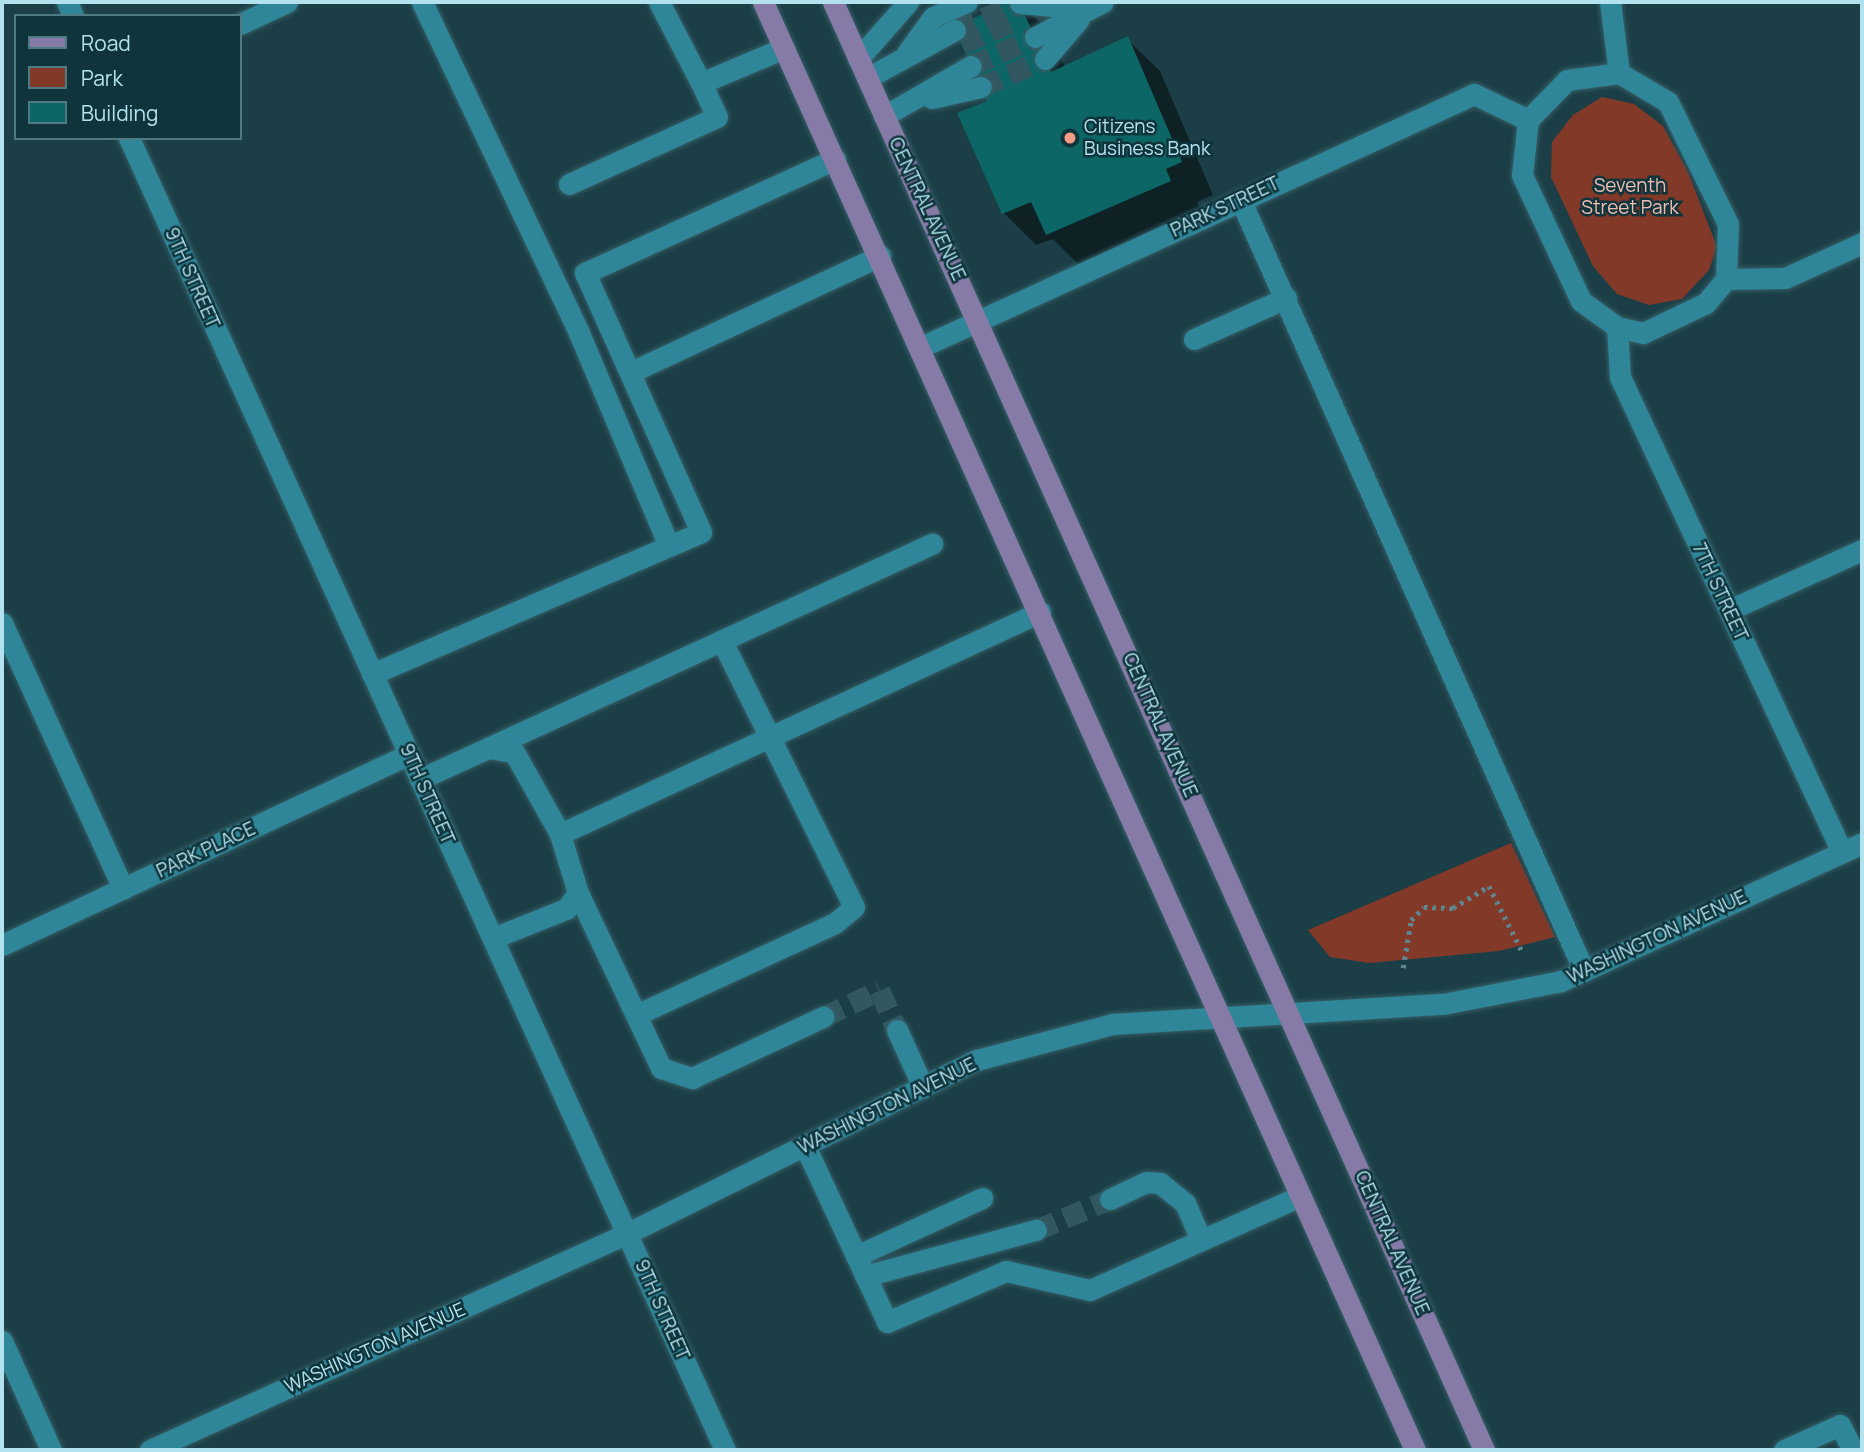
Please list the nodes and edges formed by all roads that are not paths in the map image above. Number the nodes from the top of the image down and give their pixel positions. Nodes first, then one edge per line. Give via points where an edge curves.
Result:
1 (288, 2) edge
2 (422, 2) edge
3 (659, 2) edge
4 (763, 2) edge
5 (832, 2) edge
6 (908, 2) edge
7 (967, 2) edge
8 (1610, 2) edge
9 (1095, 5) edge
10 (1022, 9) tunnel mouth
11 (242, 23) edge
12 (959, 37) tunnel mouth
13 (1035, 37) tunnel mouth
14 (784, 48) junction
15 (1045, 59) tunnel mouth
16 (902, 60) junction
17 (971, 66) tunnel mouth
18 (862, 68) junction
19 (1619, 73) junction
20 (701, 83) junction
21 (981, 87) tunnel mouth
22 (919, 100) junction
23 (884, 116) junction
24 (1528, 120) junction
25 (130, 140) edge
26 (835, 159) junction
27 (569, 184) dead end
28 (1241, 201) junction
29 (1862, 243) edge
30 (880, 256) junction
31 (1726, 279) junction
32 (1286, 298) junction
33 (978, 321) junction
34 (1617, 327) junction
35 (1194, 339) dead end
36 (922, 347) junction
37 (631, 372) junction
38 (932, 544) dead end
39 (670, 546) junction
40 (1862, 550) edge
41 (1729, 610) junction
42 (1040, 612) junction
43 (2, 623) edge
44 (722, 641) junction
45 (372, 674) junction
46 (771, 740) junction
47 (488, 748) junction
48 (409, 754) junction
49 (420, 779) junction
50 (560, 834) junction
51 (1862, 843) edge
52 (1842, 852) junction
53 (123, 889) junction
54 (578, 893) junction
55 (493, 938) junction
56 (2, 945) edge
57 (1584, 971) junction
58 (1290, 1014) junction
59 (636, 1015) junction
60 (1220, 1016) junction
61 (823, 1017) tunnel mouth
62 (897, 1030) tunnel mouth
63 (923, 1087) junction
64 (805, 1146) junction
65 (1300, 1196) junction
66 (982, 1198) dead end
67 (1110, 1199) tunnel mouth
68 (1036, 1230) tunnel mouth
69 (628, 1233) junction
70 (1201, 1240) junction
71 (856, 1255) junction
72 (865, 1276) junction
73 (2, 1341) edge
74 (51, 1450) edge
75 (150, 1450) edge
76 (725, 1450) edge
77 (1415, 1450) edge
78 (1484, 1450) edge
79 (1784, 1450) edge
80 (1853, 1450) edge

1 - 11 street
2 - 39 street via 579,333
3 - 20 street
4 - 14 main road
5 - 18 main road, CENTRAL AVENUE
6 - 18 street
7 - 16 street via 933,17
8 - 19 street
9 - 10 street
9 - 13 street
9 - 15 street
12 - 16 street
14 - 20 street
14 - 26 main road
16 - 18 street
17 - 22 street
18 - 23 main road, CENTRAL AVENUE
19 - 24 street via 1567,80
19 - 31 street via 1668,102 1728,224
20 - 27 street via 717,117
21 - 22 street
22 - 23 street
23 - 33 main road, CENTRAL AVENUE
24 - 28 street, PARK STREET via 1474,93
24 - 34 street via 1522,175 1581,301
25 - 45 street, 9TH STREET
26 - 30 main road
26 - 37 street via 586,273
28 - 32 street
28 - 33 street, PARK STREET
29 - 31 street via 1785,278
30 - 36 main road
30 - 37 street
31 - 34 street via 1706,303 1643,333
32 - 35 street
32 - 57 street
33 - 36 street, PARK STREET
33 - 58 main road, CENTRAL AVENUE
34 - 41 street, 7TH STREET via 1620,377
36 - 42 main road
37 - 39 street via 701,532
38 - 44 street
39 - 45 street
40 - 41 street
41 - 52 street, 7TH STREET
42 - 46 street
42 - 60 main road
43 - 53 street
44 - 46 street
44 - 47 street
45 - 48 street, 9TH STREET
46 - 50 street
46 - 59 street via 853,907 835,923
47 - 49 street
47 - 50 street via 514,752 525,765
48 - 49 street, 9TH STREET
48 - 53 street, PARK PLACE
49 - 55 street, 9TH STREET
50 - 54 street
51 - 52 street, WASHINGTON AVENUE
52 - 57 street, WASHINGTON AVENUE
53 - 56 street, PARK PLACE
54 - 55 street via 566,909
54 - 59 street
55 - 69 street, 9TH STREET
57 - 58 street, WASHINGTON AVENUE via 1561,981 1443,1004
58 - 60 street, WASHINGTON AVENUE
58 - 78 main road, CENTRAL AVENUE
59 - 61 street via 661,1068 692,1078
60 - 63 street, WASHINGTON AVENUE via 1112,1024 977,1060
60 - 65 main road
62 - 63 street
63 - 64 street, WASHINGTON AVENUE
64 - 69 street, WASHINGTON AVENUE
64 - 71 street
65 - 70 street
65 - 77 main road
66 - 71 street
67 - 70 street via 1146,1182 1160,1182 1185,1203
68 - 72 street
69 - 75 street, WASHINGTON AVENUE
69 - 76 street, 9TH STREET
70 - 72 street via 1090,1290 1006,1271 887,1322
71 - 72 street
73 - 74 street
79 - 80 street via 1840,1426

